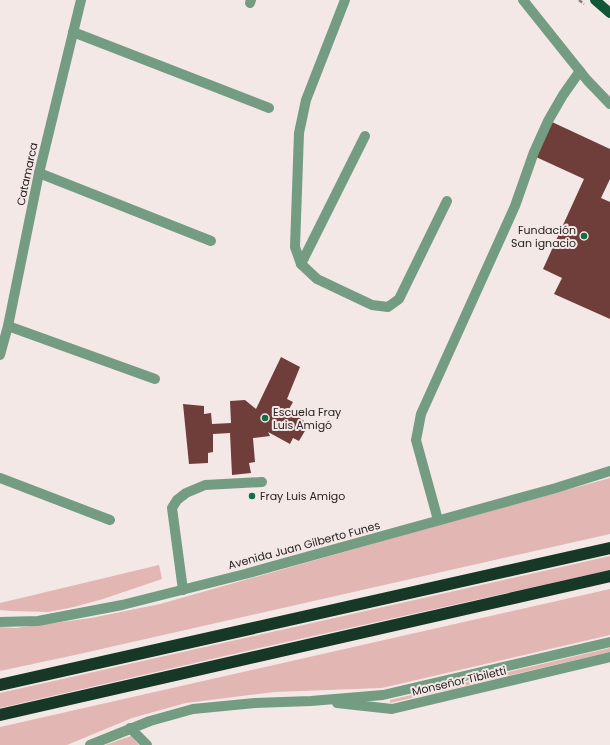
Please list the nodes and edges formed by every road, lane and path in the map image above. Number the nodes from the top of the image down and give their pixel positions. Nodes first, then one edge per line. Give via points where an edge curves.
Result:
1 (82, 0) edge
2 (345, 0) edge
3 (523, 0) edge
4 (595, 0) edge
5 (610, 13) edge
6 (73, 32) junction
7 (580, 72) junction
8 (610, 104) edge
9 (269, 108) dead end
10 (365, 136) dead end
11 (39, 173) junction
12 (447, 201) dead end
13 (211, 241) dead end
14 (301, 264) junction
15 (8, 326) junction
16 (2, 342) edge
17 (0, 355) edge
18 (155, 379) dead end
19 (610, 471) edge
20 (0, 478) edge
21 (262, 482) dead end
22 (110, 520) dead end
23 (438, 520) junction
24 (610, 548) edge
25 (610, 576) edge
26 (183, 590) junction
27 (0, 622) edge
28 (610, 642) edge
29 (610, 658) edge
30 (0, 685) edge
31 (311, 701) junction
32 (0, 715) edge
33 (130, 728) junction
34 (90, 745) edge
35 (147, 745) edge

1 - 6 street, Catamarca
2 - 14 street via 306,100 299,133 295,247
3 - 7 street
4 - 5 main road
6 - 9 street
6 - 11 street, Catamarca
7 - 8 street
7 - 23 street via 548,121 515,206 422,414 416,440
10 - 14 street
11 - 13 street
11 - 15 street, Catamarca
12 - 14 street via 399,299 388,307 372,305 317,279
15 - 16 street, Catamarca
15 - 18 street
16 - 17 street, Catamarca
19 - 23 street, Avenida Juan Gilberto Funes
20 - 22 street
21 - 26 street via 206,485 186,493 177,500 172,508
23 - 26 street, Avenida Juan Gilberto Funes
24 - 30 highway
25 - 32 highway
26 - 27 street, Avenida Juan Gilberto Funes via 52,619
28 - 31 street, Monseñor Tibiletti via 383,695
29 - 31 street, Monseñor Tibiletti via 392,709
31 - 33 street, Monseñor Tibiletti via 193,709
33 - 34 street, Monseñor Tibiletti
33 - 35 street

